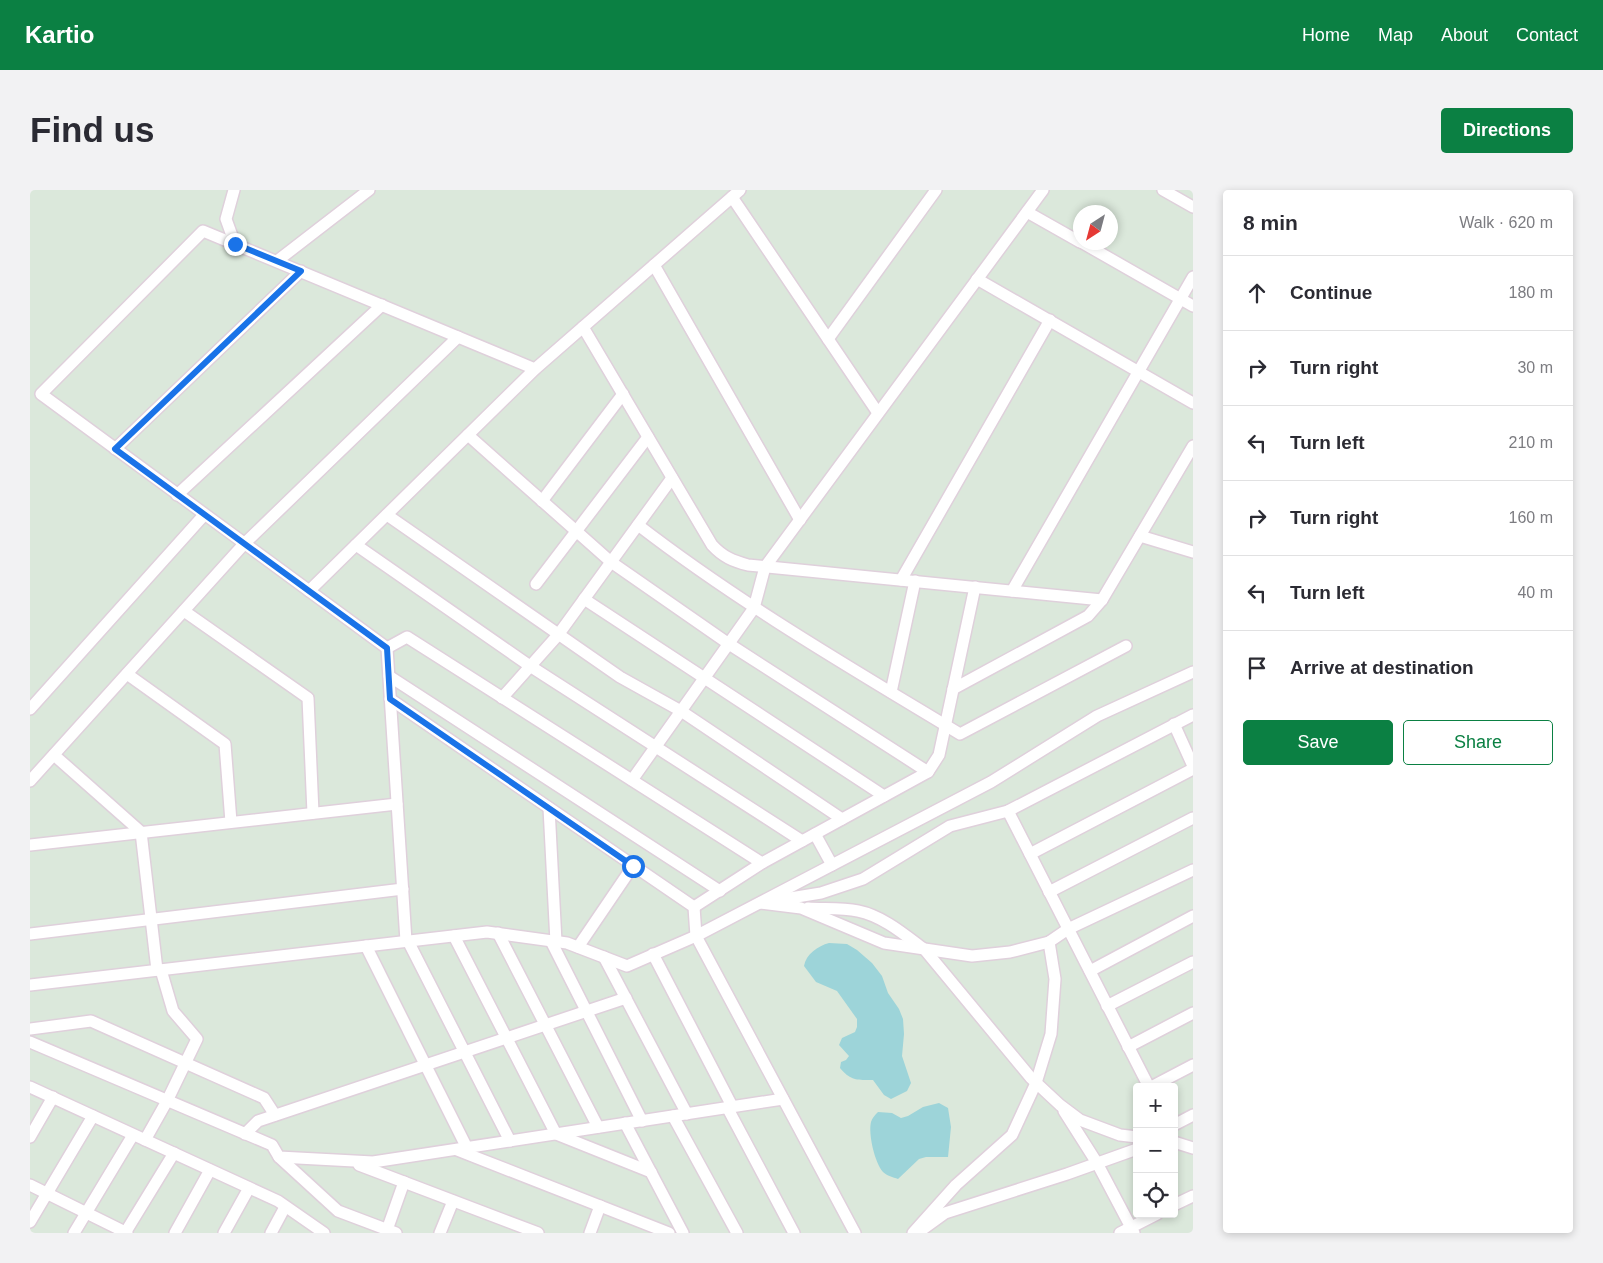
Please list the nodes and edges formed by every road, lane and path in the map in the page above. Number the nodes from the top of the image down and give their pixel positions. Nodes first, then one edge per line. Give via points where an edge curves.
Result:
1 (234, 190) edge
2 (369, 190) edge
3 (936, 190) edge
4 (1043, 190) edge
5 (1163, 190) edge
6 (736, 194) edge
7 (1179, 194) edge
8 (1193, 207) edge
9 (1027, 212) junction
10 (1073, 238) edge
11 (235, 244) junction
12 (1095, 250) edge
13 (277, 261) junction
14 (654, 265) junction
15 (301, 271) junction
16 (1193, 277) edge
17 (977, 279) junction
18 (1180, 299) junction
19 (382, 305) junction
20 (1193, 306) edge
21 (1050, 320) junction
22 (583, 326) junction
23 (458, 337) junction
24 (828, 339) junction
25 (535, 369) junction
26 (1138, 371) junction
27 (623, 394) junction
28 (1193, 403) edge
29 (878, 413) junction
30 (468, 435) junction
31 (648, 437) junction
32 (1193, 446) edge
33 (115, 449) junction
34 (672, 478) junction
35 (177, 495) junction
36 (542, 501) junction
37 (204, 515) junction
38 (387, 515) junction
39 (800, 520) junction
40 (638, 525) junction
41 (577, 532) junction
42 (1140, 536) junction
43 (244, 544) junction
44 (356, 545) junction
45 (1193, 552) edge
46 (611, 562) junction
47 (765, 567) junction
48 (901, 580) junction
49 (915, 582) junction
50 (536, 584) dead end
51 (975, 588) junction
52 (1012, 591) junction
53 (309, 592) junction
54 (584, 599) junction
55 (1102, 600) junction
56 (754, 608) junction
57 (184, 611) junction
58 (558, 635) junction
59 (728, 644) junction
60 (1126, 646) dead end
61 (387, 648) junction
62 (530, 666) junction
63 (1193, 672) edge
64 (127, 674) junction
65 (389, 676) junction
66 (705, 678) junction
67 (953, 689) junction
68 (891, 692) junction
69 (502, 698) junction
70 (390, 699) junction
71 (30, 709) edge
72 (681, 711) junction
73 (1193, 714) edge
74 (1174, 724) junction
75 (945, 725) junction
76 (657, 746) junction
77 (54, 755) junction
78 (1193, 767) edge
79 (928, 772) junction
80 (632, 780) junction
81 (30, 781) edge
82 (884, 796) junction
83 (397, 804) junction
84 (549, 808) junction
85 (1008, 812) junction
86 (313, 813) junction
87 (1193, 818) edge
88 (842, 819) junction
89 (231, 822) junction
90 (141, 832) junction
91 (815, 834) junction
92 (802, 841) junction
93 (30, 844) edge
94 (1030, 854) junction
95 (762, 863) junction
96 (832, 865) junction
97 (633, 866) junction
98 (1193, 870) edge
99 (403, 889) junction
100 (720, 891) junction
101 (1049, 892) junction
102 (760, 903) junction
103 (694, 907) junction
104 (801, 908) junction
105 (1193, 916) edge
106 (151, 920) junction
107 (1068, 929) junction
108 (498, 933) junction
109 (30, 934) edge
110 (454, 936) junction
111 (696, 936) junction
112 (407, 941) junction
113 (553, 941) junction
114 (1049, 942) junction
115 (366, 946) junction
116 (578, 947) junction
117 (925, 950) junction
118 (653, 954) junction
119 (604, 957) junction
120 (1193, 962) edge
121 (159, 970) junction
122 (1090, 971) junction
123 (30, 985) edge
124 (626, 998) junction
125 (1107, 1006) junction
126 (586, 1011) junction
127 (1193, 1013) edge
128 (545, 1025) junction
129 (30, 1029) edge
130 (507, 1038) junction
131 (30, 1042) edge
132 (1128, 1047) junction
133 (465, 1052) junction
134 (185, 1062) junction
135 (425, 1065) junction
136 (1193, 1065) edge
137 (1036, 1082) junction
138 (1148, 1083) edge
139 (1158, 1083) edge
140 (30, 1087) edge
141 (53, 1097) junction
142 (783, 1099) junction
143 (167, 1102) junction
144 (1060, 1105) junction
145 (729, 1107) junction
146 (687, 1114) junction
147 (275, 1115) junction
148 (93, 1116) junction
149 (673, 1116) junction
150 (1193, 1116) edge
151 (642, 1120) junction
152 (625, 1123) junction
153 (1178, 1123) edge
154 (598, 1127) junction
155 (245, 1134) junction
156 (556, 1134) junction
157 (133, 1135) junction
158 (30, 1137) edge
159 (1133, 1137) edge
160 (145, 1140) junction
161 (510, 1141) junction
162 (1178, 1142) edge
163 (1193, 1148) edge
164 (461, 1149) junction
165 (1133, 1150) edge
166 (174, 1153) junction
167 (279, 1157) junction
168 (348, 1161) junction
169 (1097, 1163) junction
170 (210, 1170) junction
171 (651, 1172) junction
172 (404, 1182) junction
173 (30, 1186) edge
174 (249, 1188) junction
175 (47, 1194) junction
176 (1193, 1196) edge
177 (453, 1201) junction
178 (1178, 1203) edge
179 (285, 1206) junction
180 (600, 1206) junction
181 (86, 1213) junction
182 (1150, 1218) edge
183 (30, 1222) edge
184 (1132, 1230) edge
185 (391, 1231) edge
186 (74, 1233) edge
187 (126, 1233) edge
188 (175, 1233) edge
189 (224, 1233) edge
190 (271, 1233) edge
191 (324, 1233) edge
192 (440, 1233) edge
193 (538, 1233) edge
194 (590, 1233) edge
195 (669, 1233) edge
196 (684, 1233) edge
197 (737, 1233) edge
198 (794, 1233) edge
199 (855, 1233) edge
200 (914, 1233) edge
201 (917, 1233) edge
202 (1120, 1233) edge

1 - 11 street via 226,219
2 - 13 street
3 - 24 street
4 - 9 street
5 - 7 street
6 - 14 street
6 - 24 street
7 - 8 street
9 - 10 street
9 - 17 street
11 - 13 street
11 - 33 street via 203,232 41,394
12 - 18 street
13 - 15 street
14 - 22 street
14 - 39 street
15 - 19 street
15 - 33 street
16 - 18 street
17 - 21 street
17 - 29 street
18 - 20 street
18 - 26 street
19 - 23 street
19 - 35 street
21 - 26 street
21 - 48 street
22 - 25 street
22 - 27 street
23 - 25 street
23 - 43 street
24 - 29 street
25 - 30 street
26 - 28 street
26 - 52 street
27 - 31 street
27 - 36 street
29 - 39 street
30 - 36 street
30 - 38 street
31 - 34 street
31 - 41 street
32 - 42 street
33 - 35 street
34 - 40 street
34 - 47 street via 721,555 733,561
35 - 37 street
36 - 41 street
37 - 43 street
37 - 71 street
38 - 44 street
38 - 58 street
39 - 47 street
40 - 46 street
40 - 56 street
41 - 46 street
41 - 50 street
42 - 45 street
42 - 55 street
43 - 53 street
43 - 57 street
44 - 53 street
44 - 62 street
46 - 54 street
46 - 59 street
47 - 48 street
47 - 56 street
48 - 49 street
49 - 51 street
49 - 68 street
51 - 52 street
51 - 67 street
52 - 55 street
53 - 61 street
54 - 58 street
54 - 66 street
55 - 67 street via 1088,616
56 - 59 street
56 - 68 street
57 - 64 street
57 - 86 street via 308,698
58 - 62 street
58 - 72 street via 620,677
59 - 66 street
59 - 79 street
60 - 75 street via 960,734
61 - 65 street
61 - 69 street via 407,637
62 - 69 street
62 - 76 street
63 - 96 street via 1097,716 991,782
64 - 77 street
64 - 89 street via 225,744
65 - 70 street
65 - 100 street
66 - 72 street
66 - 82 street
67 - 75 street
68 - 75 street
69 - 80 street
70 - 83 street
70 - 84 street
72 - 76 street
72 - 88 street
73 - 74 street
74 - 78 street
74 - 85 street
75 - 79 street via 939,755
76 - 80 street
76 - 92 street
77 - 81 street
77 - 90 street
78 - 94 street
79 - 82 street
80 - 95 street
82 - 88 street
83 - 86 street
83 - 99 street
84 - 97 street
84 - 113 street
85 - 94 street
85 - 102 street via 950,826 863,879 821,894
86 - 89 street
87 - 101 street
88 - 91 street
89 - 90 street
90 - 93 street
90 - 106 street
91 - 92 street
91 - 96 street
92 - 95 street
94 - 101 street
95 - 100 street
96 - 102 street
97 - 103 street
97 - 116 street
98 - 107 street
99 - 106 street
99 - 112 street
100 - 103 street
101 - 107 street
102 - 104 street
102 - 111 street
103 - 111 street
104 - 117 street via 884,943
104 - 117 street via 859,911 886,922
105 - 122 street
106 - 109 street
106 - 121 street
107 - 114 street
107 - 122 street
108 - 110 street
108 - 113 street
108 - 128 street
110 - 112 street
110 - 130 street
111 - 118 street
111 - 142 street
112 - 115 street
112 - 133 street
113 - 116 street
113 - 126 street
114 - 117 street via 1010,952 972,956
114 - 137 street via 1055,979 1051,1034
115 - 121 street
115 - 135 street
116 - 119 street
117 - 137 street
118 - 119 street via 627,966
118 - 145 street
119 - 124 street
120 - 125 street
121 - 123 street
121 - 134 street via 173,1010 197,1039
122 - 125 street
124 - 126 street
124 - 146 street
125 - 132 street
126 - 128 street
126 - 151 street
127 - 132 street
128 - 130 street
128 - 154 street
129 - 134 street via 91,1021
130 - 133 street
130 - 156 street
131 - 143 street
132 - 138 street
133 - 135 street
133 - 161 street
134 - 143 street
134 - 147 street via 264,1098
135 - 147 street
135 - 164 street
136 - 139 street
137 - 144 street
137 - 200 street via 1012,1135 956,1186
140 - 141 street
141 - 148 street
141 - 158 street
142 - 145 street
142 - 199 street
143 - 155 street
143 - 160 street
144 - 159 street via 1080,1120
144 - 169 street
145 - 146 street
145 - 198 street
146 - 149 street
147 - 155 street via 258,1121
148 - 157 street
148 - 175 street
149 - 151 street
149 - 197 street
150 - 153 street
151 - 152 street
152 - 154 street
152 - 171 street
154 - 156 street
155 - 167 street via 272,1145
156 - 161 street
156 - 171 street
157 - 160 street
157 - 181 street
160 - 166 street
161 - 164 street
162 - 163 street
164 - 168 street via 373,1162
164 - 180 street
165 - 169 street
166 - 170 street
166 - 187 street
167 - 168 street
167 - 185 street via 338,1211
168 - 172 street
169 - 184 street
169 - 201 street via 945,1213
170 - 174 street
170 - 188 street
171 - 196 street
172 - 177 street
172 - 185 street
173 - 175 street
174 - 179 street
174 - 189 street
175 - 181 street
175 - 183 street
176 - 178 street
177 - 192 street
177 - 193 street
179 - 190 street
179 - 191 street
180 - 194 street
180 - 195 street
181 - 186 street
181 - 187 street
182 - 184 street
184 - 202 street

